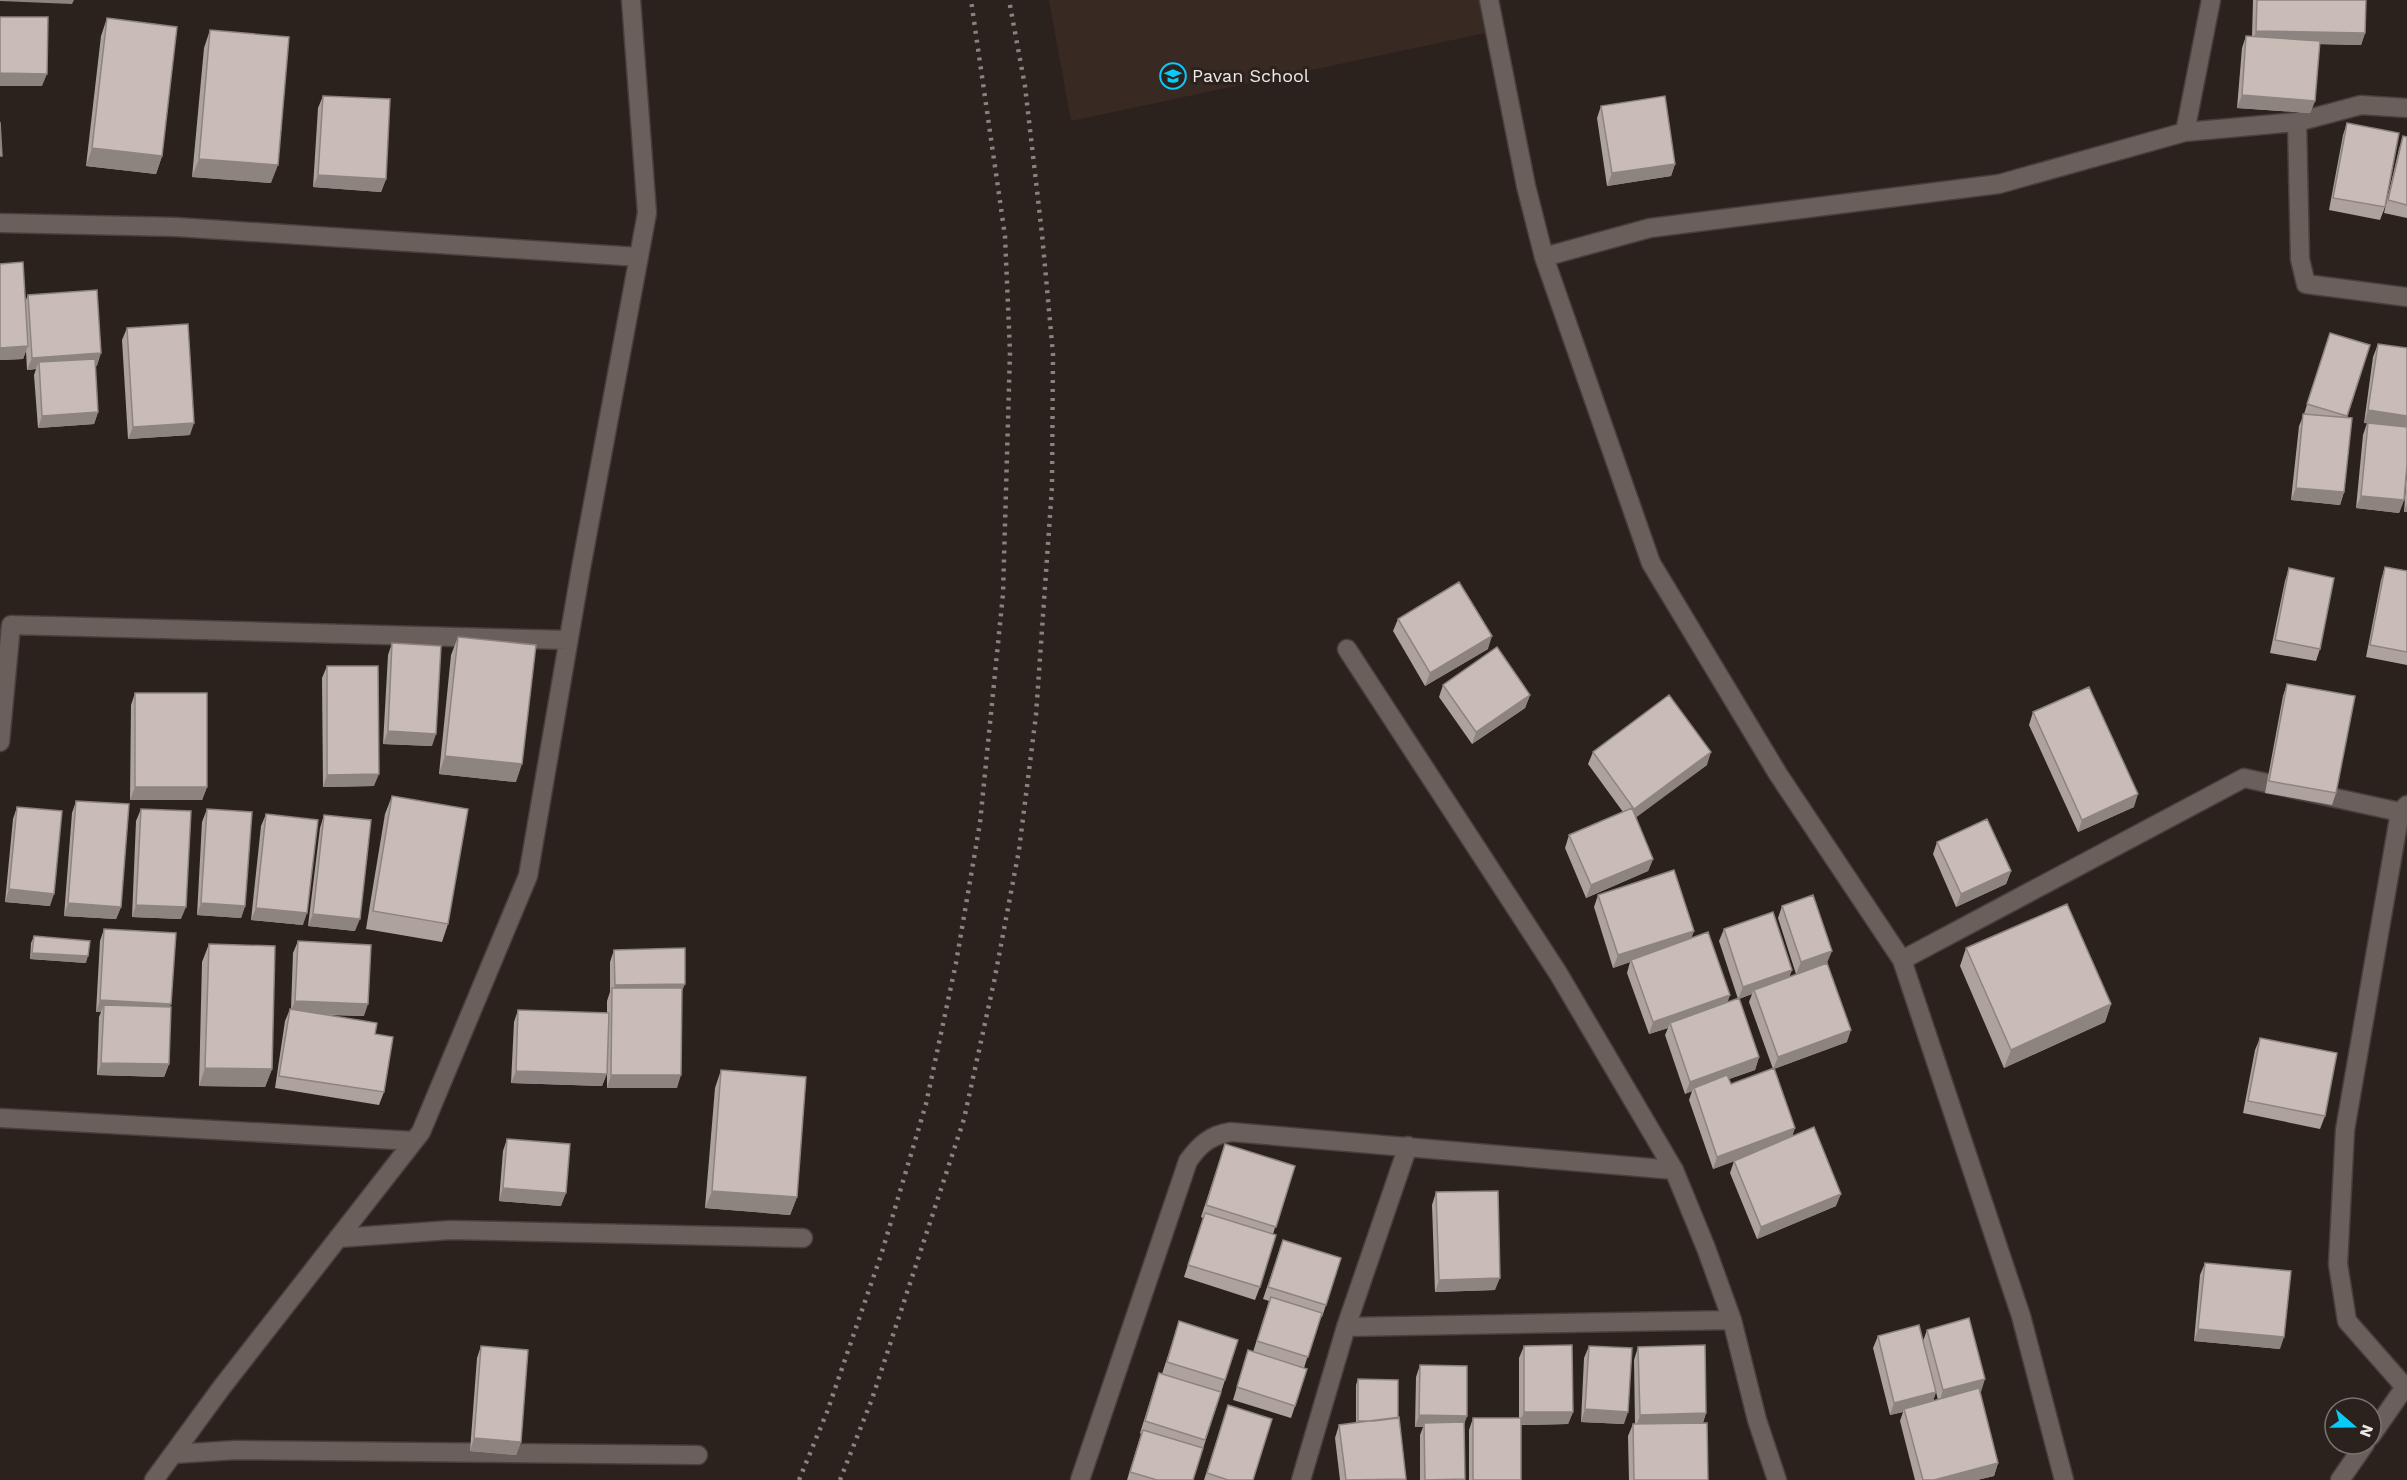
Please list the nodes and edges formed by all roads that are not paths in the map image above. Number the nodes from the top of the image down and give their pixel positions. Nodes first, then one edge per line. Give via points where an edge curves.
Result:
1 (631, 0) edge
2 (1489, 0) edge
3 (2211, 0) edge
4 (2407, 108) edge
5 (2297, 122) junction
6 (2185, 132) junction
7 (0, 223) edge
8 (639, 257) junction
9 (1544, 257) junction
10 (2407, 297) edge
11 (568, 640) junction
12 (1347, 649) dead end
13 (0, 742) edge
14 (2404, 809) edge
15 (1902, 960) junction
16 (0, 1118) edge
17 (414, 1141) junction
18 (1408, 1146) junction
19 (1674, 1170) junction
20 (338, 1238) junction
21 (803, 1238) dead end
22 (1732, 1320) junction
23 (1346, 1327) junction
24 (2406, 1386) edge
25 (2383, 1419) edge
26 (173, 1454) junction
27 (698, 1455) dead end
28 (2357, 1456) edge
29 (154, 1480) edge
30 (1080, 1480) edge
31 (1301, 1480) edge
32 (1777, 1480) edge
33 (2064, 1480) edge
34 (2340, 1480) edge

1 - 8 street via 647,213
2 - 9 street
3 - 6 street
4 - 5 street via 2361,105
5 - 6 street
5 - 10 street via 2300,259 2306,284
6 - 9 street via 1999,184 1650,228
7 - 8 street via 176,227
8 - 11 street
9 - 15 street via 1651,563 1778,774
11 - 13 street via 11,625
11 - 17 street via 528,876
12 - 19 street via 1558,973
14 - 15 street via 2244,778
14 - 24 street via 2345,1130 2338,1264 2347,1321
15 - 33 street via 2021,1316
16 - 17 street
17 - 20 street
18 - 19 street
18 - 23 street
18 - 30 street via 1231,1132 1215,1134 1199,1146 1188,1161
19 - 22 street
20 - 21 street via 451,1230
20 - 26 street
22 - 23 street
22 - 32 street via 1757,1420
23 - 31 street
24 - 25 street
26 - 27 street via 248,1450
26 - 29 street
28 - 34 street

